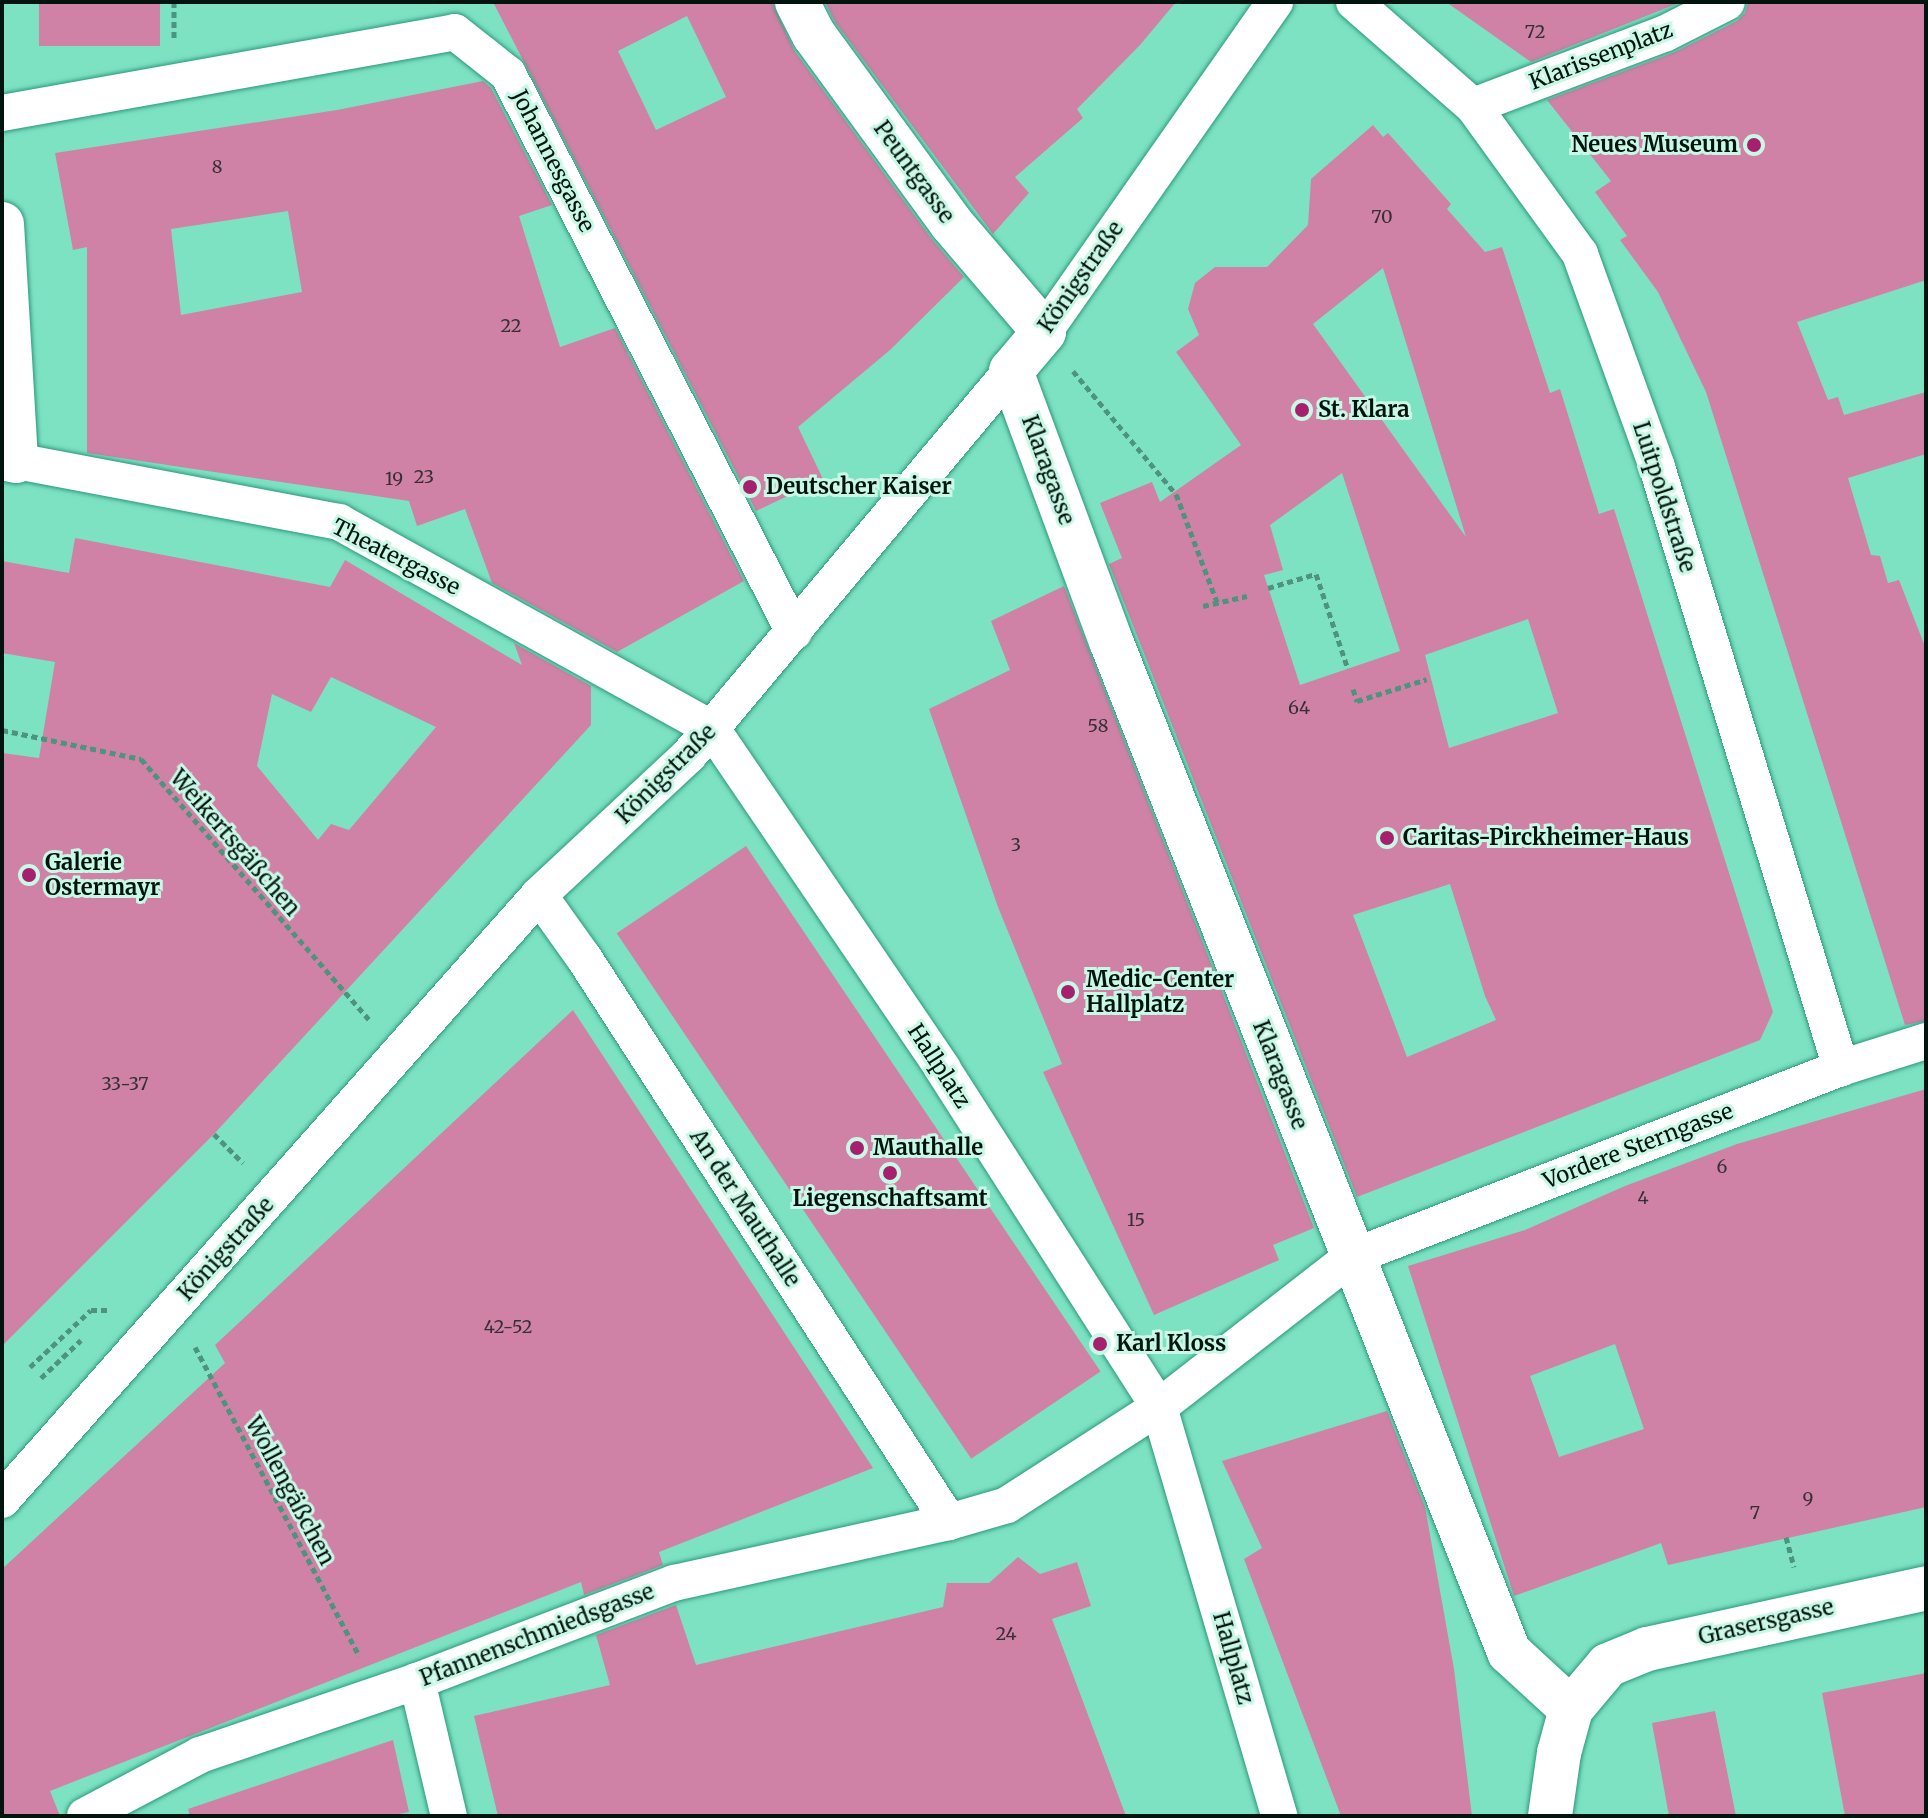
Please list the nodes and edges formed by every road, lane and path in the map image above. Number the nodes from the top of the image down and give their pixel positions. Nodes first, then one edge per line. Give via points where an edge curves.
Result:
1 (797, 2) edge
2 (1275, 2) edge
3 (1354, 2) edge
4 (1727, 2) edge
5 (1473, 106) junction
6 (2, 113) edge
7 (2, 224) edge
8 (1044, 332) junction
9 (1011, 371) junction
10 (9, 460) edge
11 (1268, 588) dead end
12 (1247, 596) dead end
13 (1217, 602) junction
14 (1203, 606) dead end
15 (794, 632) junction
16 (1348, 669) dead end
17 (1427, 679) dead end
18 (1353, 689) dead end
19 (712, 729) junction
20 (2, 730) edge
21 (539, 895) junction
22 (1926, 1041) edge
23 (399, 1054) junction
24 (1841, 1068) junction
25 (1352, 1257) junction
26 (173, 1306) junction
27 (75, 1325) dead end
28 (85, 1336) dead end
29 (30, 1367) dead end
30 (41, 1378) dead end
31 (1159, 1407) junction
32 (2, 1500) edge
33 (949, 1522) junction
34 (1926, 1588) edge
35 (417, 1681) junction
36 (378, 1692) junction
37 (1571, 1709) junction
38 (85, 1816) edge
39 (449, 1816) edge
40 (1279, 1816) edge
41 (1550, 1816) edge

1 - 8 street, Peuntgasse via 814,35 951,223
2 - 8 street, Königstraße
3 - 5 street, Luitpoldstraße
4 - 5 street, Klarissenplatz via 1666,33
5 - 24 street, Luitpoldstraße via 1580,254 1657,467
6 - 15 street, Johannesgasse via 455,32 508,74
7 - 10 street
8 - 9 street, Königstraße
8 - 13 path via 1176,494
9 - 15 street, Königstraße
9 - 25 street, Klaragasse
10 - 19 street, Theatergasse via 339,522
11 - 16 path via 1316,574
12 - 13 path
13 - 14 path
15 - 19 street, Königstraße
17 - 18 path via 1357,701
19 - 21 street, Königstraße
19 - 31 street, Hallplatz via 942,1068
20 - 23 path, Weikertsgäßchen via 141,759
21 - 23 street, Königstraße
21 - 33 street, An der Mauthalle
22 - 24 street, Vordere Sterngasse
23 - 26 street, Königstraße
24 - 25 street, Vordere Sterngasse
25 - 31 street
25 - 37 street, Klaragasse via 1509,1652
26 - 32 street, Königstraße
26 - 36 path, Wollengäßchen
27 - 29 path
28 - 30 path
31 - 33 street, Pfannenschmiedsgasse via 1007,1505
31 - 40 street, Hallplatz
33 - 35 street, Pfannenschmiedsgasse via 674,1583
34 - 37 street, Grasersgasse via 1647,1649 1608,1665
35 - 36 street, Pfannenschmiedsgasse
35 - 39 street
36 - 38 street, Pfannenschmiedsgasse via 200,1755
37 - 41 street

